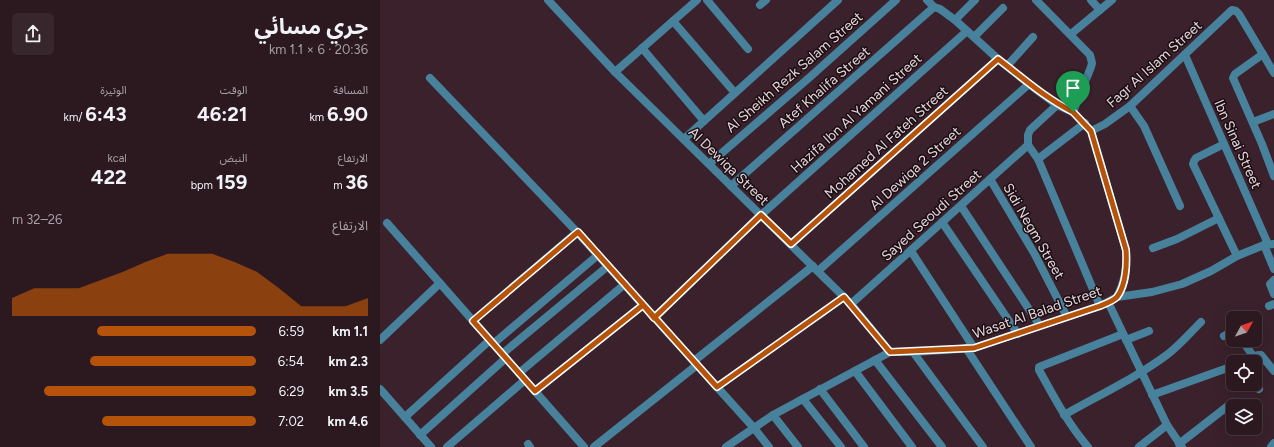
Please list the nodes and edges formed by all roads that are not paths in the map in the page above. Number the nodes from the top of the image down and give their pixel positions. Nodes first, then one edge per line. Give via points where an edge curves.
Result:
1 (548, 0) edge
2 (697, 0) edge
3 (707, 0) edge
4 (838, 0) edge
5 (896, 0) edge
6 (927, 0) edge
7 (975, 0) edge
8 (1036, 0) edge
9 (1091, 0) edge
10 (1112, 0) edge
11 (934, 7) junction
12 (1003, 8) dead end
13 (1100, 10) junction
14 (955, 20) junction
15 (673, 21) junction
16 (968, 31) junction
17 (1071, 34) junction
18 (974, 37) junction
19 (1033, 37) dead end
20 (642, 48) junction
21 (748, 49) dead end
22 (1263, 54) junction
23 (1185, 55) junction
24 (998, 59) junction
25 (1007, 66) junction
26 (615, 72) junction
27 (1274, 73) edge
28 (430, 78) dead end
29 (1029, 84) junction
30 (735, 92) junction
31 (1057, 105) junction
32 (1130, 106) junction
33 (1073, 112) junction
34 (1273, 116) edge
35 (704, 121) junction
36 (1253, 122) junction
37 (1085, 123) junction
38 (1091, 131) junction
39 (684, 139) junction
40 (1224, 144) junction
41 (1028, 145) junction
42 (1038, 159) junction
43 (709, 164) junction
44 (1274, 176) edge
45 (990, 179) junction
46 (731, 186) junction
47 (961, 206) junction
48 (1180, 206) dead end
49 (761, 215) junction
50 (1219, 218) junction
51 (942, 222) junction
52 (387, 223) dead end
53 (578, 232) junction
54 (791, 244) junction
55 (1269, 244) edge
56 (1153, 248) dead end
57 (911, 251) junction
58 (598, 255) junction
59 (1237, 256) junction
60 (608, 266) junction
61 (816, 268) junction
62 (1274, 269) edge
63 (1274, 280) edge
64 (440, 284) junction
65 (625, 284) junction
66 (1274, 294) edge
67 (844, 297) junction
68 (1117, 297) junction
69 (1108, 302) junction
70 (851, 304) junction
71 (643, 305) junction
72 (1100, 306) junction
73 (1066, 317) junction
74 (654, 318) junction
75 (473, 321) junction
76 (1201, 322) dead end
77 (1040, 326) junction
78 (1149, 331) dead end
79 (1018, 334) junction
80 (1125, 337) junction
81 (380, 340) edge
82 (491, 342) junction
83 (970, 348) junction
84 (890, 352) junction
85 (914, 352) junction
86 (504, 356) junction
87 (1262, 357) edge
88 (875, 360) junction
89 (696, 363) junction
90 (1226, 369) edge
91 (855, 371) junction
92 (1274, 371) edge
93 (1141, 372) junction
94 (519, 373) junction
95 (525, 380) junction
96 (717, 387) junction
97 (380, 389) edge
98 (820, 390) junction
99 (535, 391) junction
100 (1152, 395) junction
101 (803, 399) junction
102 (1226, 408) edge
103 (773, 415) junction
104 (1064, 415) junction
105 (405, 417) junction
106 (1167, 426) junction
107 (754, 428) junction
108 (420, 435) junction
109 (1274, 442) edge
110 (736, 444) edge
111 (1180, 445) edge
112 (431, 447) edge
113 (447, 447) edge
114 (584, 447) edge
115 (594, 447) edge
116 (726, 447) edge
117 (769, 447) edge
118 (798, 447) edge
119 (841, 447) edge
120 (864, 447) edge
121 (912, 447) edge
122 (942, 447) edge
123 (983, 447) edge
124 (1031, 447) edge
125 (1088, 447) edge
126 (1139, 447) edge
127 (1271, 447) edge

1 - 26 street, Al Dewiqa Street
2 - 15 street
3 - 21 street
4 - 30 street
5 - 43 street, Al Sheikh Rezk Salam Street
6 - 11 street
7 - 14 street
8 - 17 street
9 - 13 street
10 - 13 street
11 - 14 street
11 - 46 street, Atef Khalifa Street
12 - 18 street
13 - 17 street
14 - 16 street
15 - 20 street
15 - 30 street
16 - 18 street
16 - 49 street, Hazifa Ibn Al Yamani Street
17 - 33 street via 1088,52 1092,63
18 - 24 street
19 - 25 street
20 - 26 street
20 - 35 street
22 - 23 street, Fagr Al Islam Street via 1234,10
22 - 27 street
22 - 36 street via 1233,76
23 - 32 street, Fagr Al Islam Street
23 - 40 street, Ibn Sinai Street
24 - 25 street
24 - 54 street, Mohamed Al Fateh Street
25 - 29 street
26 - 39 street, Al Dewiqa Street
28 - 53 street
29 - 31 street
29 - 61 street, Al Dewiqa 2 Street
30 - 35 street
31 - 33 street
31 - 41 street via 1030,130
32 - 38 street, Fagr Al Islam Street
32 - 48 street via 1144,126
33 - 37 street
34 - 36 street
35 - 39 street
36 - 44 street
37 - 38 street
37 - 42 street
38 - 68 street via 1126,250 1124,282
39 - 43 street, Al Dewiqa Street
40 - 50 street via 1193,162
40 - 55 street, Ibn Sinai Street
41 - 42 street
41 - 45 street, Sayed Seoudi Street
42 - 72 street
43 - 46 street, Al Dewiqa Street
45 - 47 street, Sayed Seoudi Street
45 - 73 street, Sidi Negm Street via 1034,253
46 - 49 street, Al Dewiqa Street
47 - 51 street, Sayed Seoudi Street
47 - 77 street
49 - 54 street, Al Dewiqa Street
49 - 74 street, Hazifa Ibn Al Yamani Street
50 - 56 street
50 - 59 street
51 - 57 street, Sayed Seoudi Street
51 - 79 street
52 - 64 street
53 - 58 street
53 - 75 street
54 - 61 street, Al Dewiqa Street
55 - 59 street, Wasat Al Balad Street
55 - 62 street, Ibn Sinai Street
57 - 70 street, Sayed Seoudi Street
57 - 83 street
58 - 60 street
58 - 82 street
59 - 68 street, Wasat Al Balad Street via 1182,284
60 - 65 street
60 - 86 street
61 - 67 street, Al Dewiqa Street
61 - 89 street, Al Dewiqa 2 Street
63 - 66 street via 1270,284
64 - 75 street
64 - 81 street
65 - 71 street
65 - 94 street
67 - 70 street, Al Dewiqa Street
67 - 96 street
68 - 69 street, Wasat Al Balad Street
69 - 72 street, Wasat Al Balad Street
69 - 80 street
70 - 84 street, Al Dewiqa Street
71 - 74 street
71 - 99 street
72 - 73 street, Wasat Al Balad Street
73 - 77 street, Wasat Al Balad Street
74 - 89 street
75 - 82 street
76 - 93 street via 1168,354
77 - 79 street, Wasat Al Balad Street
78 - 80 street
79 - 83 street, Wasat Al Balad Street
80 - 93 street
80 - 104 street via 1039,366
82 - 86 street
82 - 105 street
83 - 85 street, Wasat Al Balad Street
83 - 124 street
84 - 85 street, Wasat Al Balad Street
84 - 88 street, Wasat Al Balad Street
85 - 123 street
86 - 94 street
86 - 108 street
87 - 92 street
88 - 91 street, Wasat Al Balad Street
88 - 122 street
89 - 96 street
89 - 115 street, Al Dewiqa 2 Street
90 - 100 street
91 - 98 street, Wasat Al Balad Street
91 - 121 street
93 - 100 street
93 - 104 street
94 - 95 street
95 - 99 street
95 - 113 street
96 - 107 street
97 - 105 street
98 - 101 street, Wasat Al Balad Street
98 - 120 street
99 - 114 street
100 - 106 street
101 - 103 street, Wasat Al Balad Street
101 - 119 street
102 - 111 street
103 - 107 street, Wasat Al Balad Street
103 - 118 street
104 - 125 street
105 - 108 street
106 - 111 street
106 - 126 street
107 - 110 street, Wasat Al Balad Street
107 - 117 street
108 - 112 street
109 - 127 street
110 - 116 street, Wasat Al Balad Street

